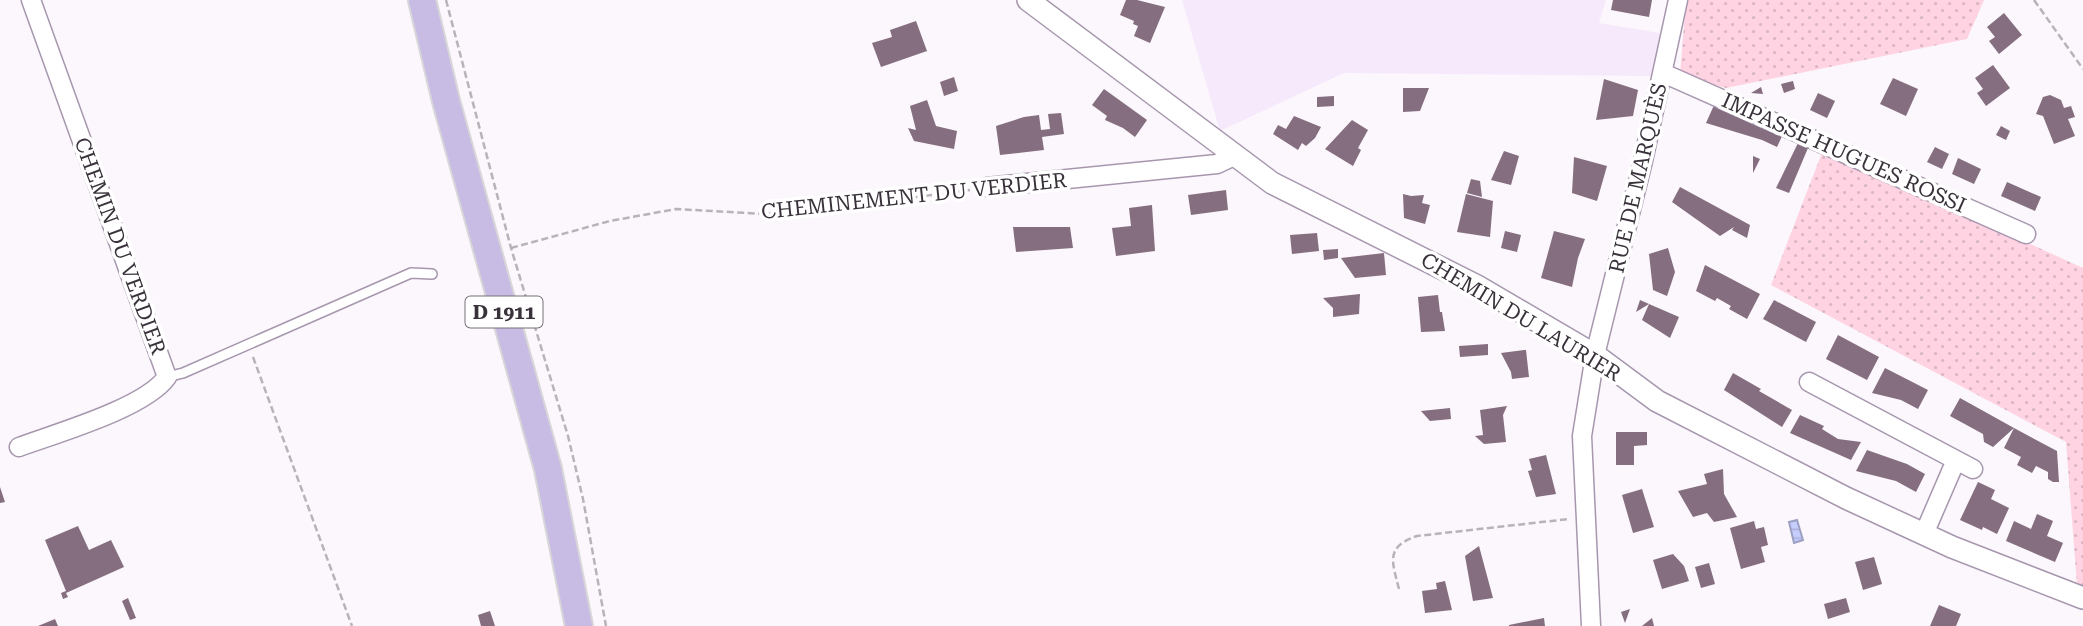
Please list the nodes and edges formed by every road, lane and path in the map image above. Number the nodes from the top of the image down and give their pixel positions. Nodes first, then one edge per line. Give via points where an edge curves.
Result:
1 (31, 0) edge
2 (422, 0) edge
3 (446, 0) edge
4 (1028, 0) edge
5 (1678, 0) edge
6 (2034, 0) edge
7 (2083, 69) edge
8 (1663, 73) junction
9 (1236, 155) junction
10 (987, 187) joint
11 (2026, 234) dead end
12 (512, 248) junction
13 (432, 274) dead end
14 (248, 344) junction
15 (1595, 355) junction
16 (167, 377) junction
17 (1808, 382) dead end
18 (19, 447) dead end
19 (1956, 460) junction
20 (1973, 468) dead end
21 (1586, 517) junction
22 (1924, 534) junction
23 (1399, 589) dead end
24 (2083, 598) edge
25 (352, 626) edge
26 (579, 626) edge
27 (606, 626) edge
28 (1591, 626) edge

1 - 16 street, CHEMIN DU VERDIER
2 - 26 main road, D 1911 via 548,469
3 - 12 path
4 - 9 street, CHEMIN DU LAURIER
5 - 8 street, RUE DE MARQUÈS
6 - 7 path
8 - 11 street, IMPASSE HUGUES ROSSI
8 - 15 street, RUE DE MARQUÈS
9 - 10 street, CHEMINEMENT DU VERDIER via 1217,164
9 - 15 street, CHEMIN DU LAURIER via 1272,183 1479,287
10 - 12 path, CHEMINEMENT DU VERDIER via 800,212 676,209 610,221
12 - 27 path via 568,436
13 - 14 lane via 411,273
14 - 16 lane
14 - 25 path
15 - 21 street, RUE DE MARQUÈS via 1582,436
15 - 22 street, CHEMIN DU LAURIER via 1657,401
16 - 18 street, CHEMIN DU VERDIER via 152,392 103,416
17 - 19 street
19 - 20 street
19 - 22 street
21 - 23 path via 1417,536 1395,548 1392,560
21 - 28 street, RUE DE MARQUÈS
22 - 24 street, CHEMIN DU LAURIER

